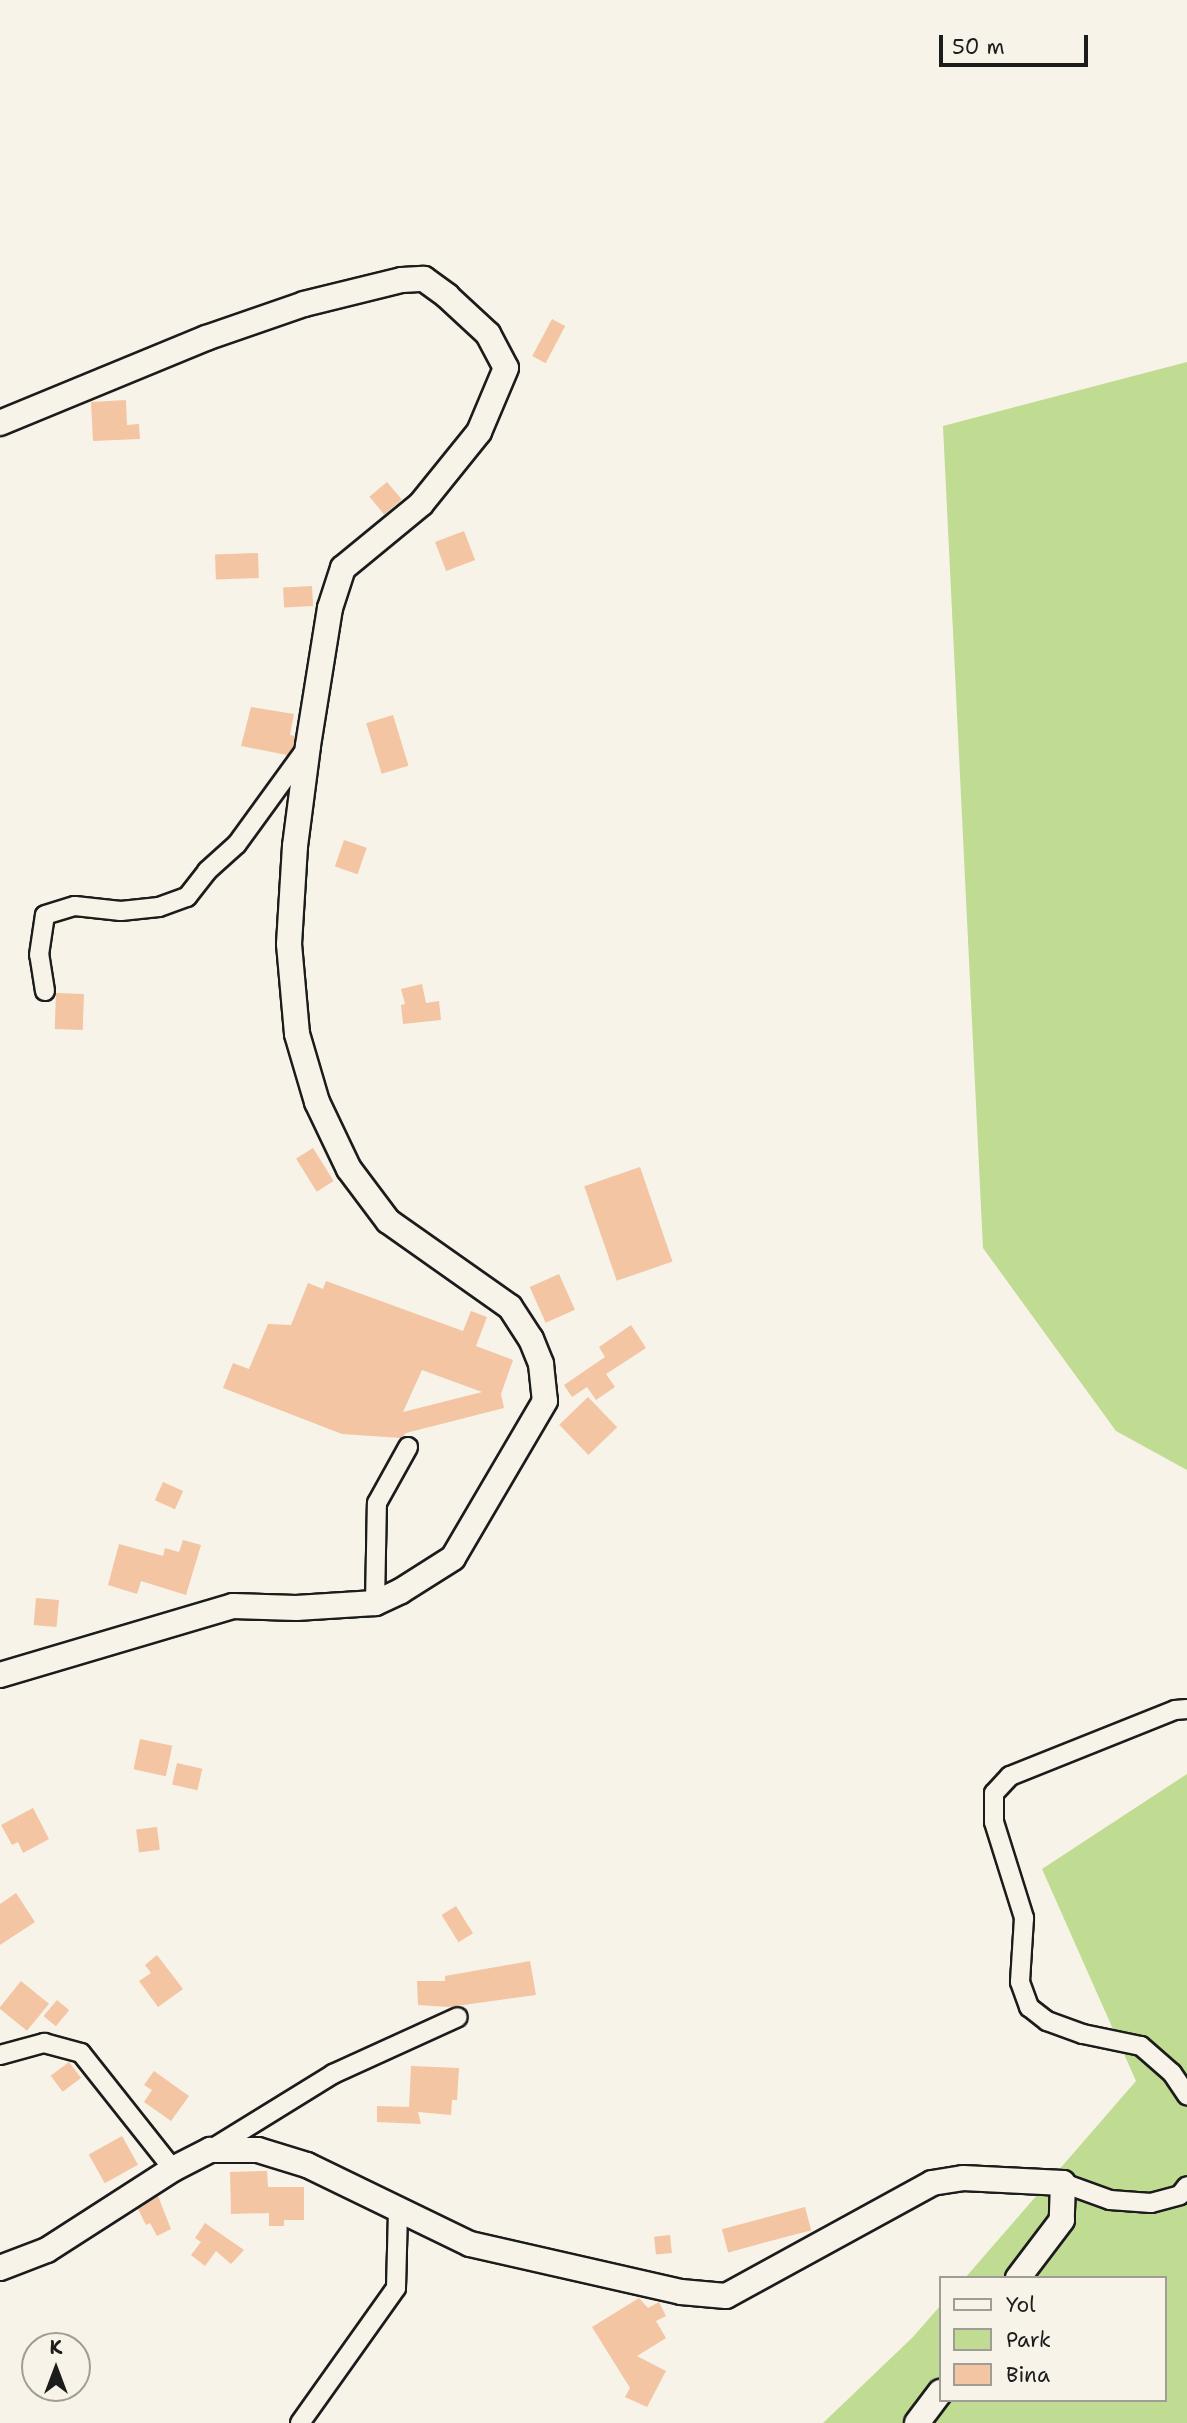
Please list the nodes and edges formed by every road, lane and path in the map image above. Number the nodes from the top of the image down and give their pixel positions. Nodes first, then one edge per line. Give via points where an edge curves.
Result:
1 (0, 423) edge
2 (308, 746) junction
3 (46, 991) dead end
4 (408, 1447) dead end
5 (374, 1603) junction
6 (0, 1675) edge
7 (1187, 1709) edge
8 (458, 2017) dead end
9 (0, 2054) edge
10 (1187, 2095) edge
11 (210, 2150) junction
12 (173, 2169) junction
13 (1063, 2183) junction
14 (1187, 2186) edge
15 (398, 2210) junction
16 (0, 2268) edge
17 (1020, 2276) edge
18 (939, 2393) edge
19 (300, 2423) edge
20 (917, 2423) edge

1 - 2 street via 206,338 304,304 402,279 424,279 488,334 506,368 479,432 421,504 342,568 330,608
2 - 3 street via 237,844 187,897 159,907 121,911 75,906 45,915 39,955
2 - 5 street via 289,944 297,1034 317,1102 349,1169 388,1221 510,1307 541,1364 545,1401 453,1558 424,1579
4 - 5 street via 377,1503
5 - 6 street via 233,1606
7 - 10 street via 1010,1776 994,1793 994,1822 1024,1918 1020,1982 1029,2007 1059,2025 1141,2046 1172,2073
8 - 11 street via 333,2074
9 - 12 street via 44,2043 81,2053
11 - 12 street
11 - 15 street via 258,2150 307,2165
12 - 16 street via 47,2250
13 - 14 street via 1110,2200 1151,2203 1180,2195
13 - 15 street via 963,2178 932,2183 726,2296 681,2292 470,2244
13 - 17 street via 1062,2220
15 - 19 street via 396,2288
18 - 20 street

